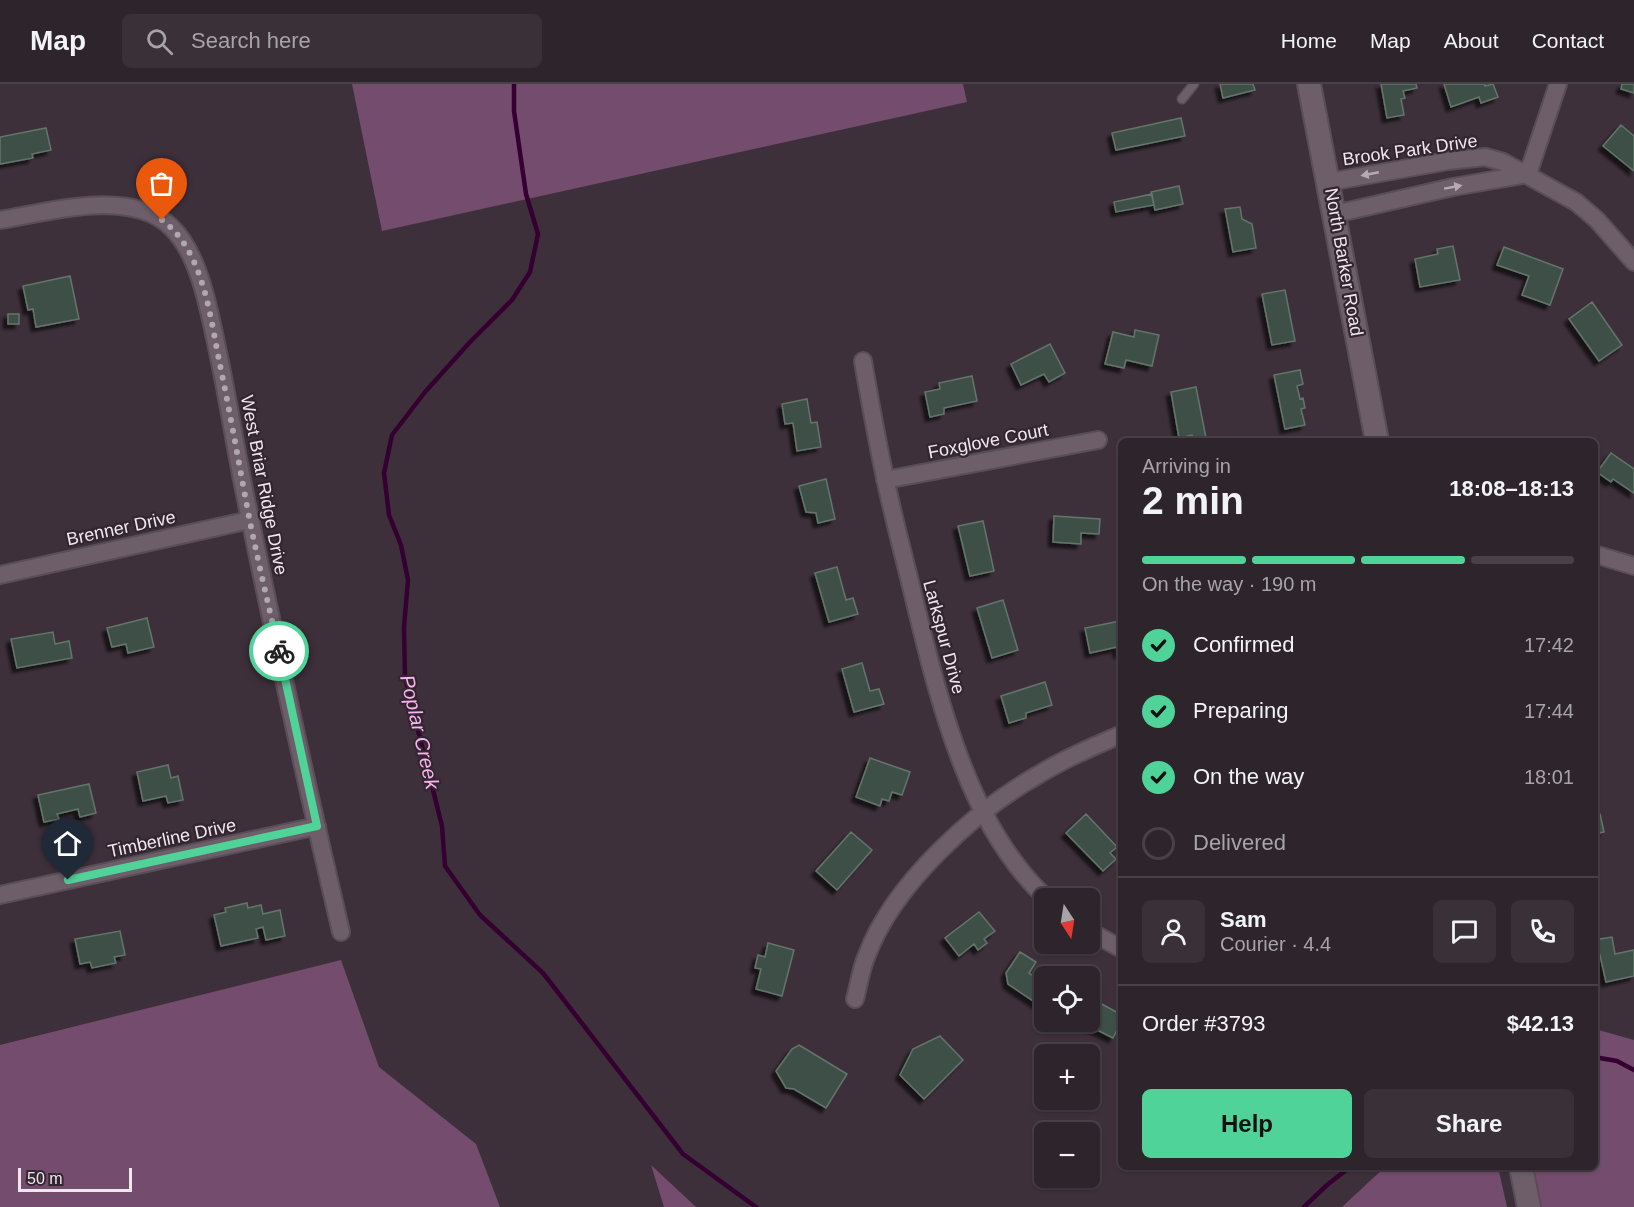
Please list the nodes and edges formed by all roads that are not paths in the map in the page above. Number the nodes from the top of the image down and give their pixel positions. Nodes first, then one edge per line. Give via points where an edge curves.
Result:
1 (1194, 84) edge
2 (1309, 84) edge
3 (1558, 84) edge
4 (1182, 99) dead end
5 (1528, 174) junction
6 (1329, 182) junction
7 (1335, 213) junction
8 (0, 220) edge
9 (1634, 262) edge
10 (863, 361) dead end
11 (1376, 438) edge
12 (1098, 440) dead end
13 (885, 480) junction
14 (250, 520) junction
15 (1598, 555) edge
16 (1634, 567) edge
17 (0, 575) edge
18 (1118, 736) edge
19 (983, 814) junction
20 (317, 826) junction
21 (1037, 888) edge
22 (0, 895) edge
23 (341, 932) dead end
24 (1100, 937) edge
25 (1118, 947) edge
26 (855, 999) dead end
27 (1522, 1170) edge
28 (1529, 1207) edge

1 - 4 lane
2 - 6 main road, North Barker Road
3 - 5 street
5 -> 6 street, Brook Park Drive via 1485,157
7 -> 5 street
5 - 9 street, Brook Park Drive via 1597,219
6 - 7 main road, North Barker Road
7 - 11 main road, North Barker Road
8 - 14 street, West Briar Ridge Drive via 95,206 124,206 152,212 172,228 198,273 208,308
10 - 13 street, Larkspur Drive
12 - 13 street, Foxglove Court
13 - 19 street, Larkspur Drive via 947,722
14 - 17 street, Brenner Drive
14 - 20 street, West Briar Ridge Drive
15 - 16 street
18 - 19 street via 1038,774
19 - 21 street, Larkspur Drive via 1017,867
19 - 26 street via 908,884 866,955
20 - 22 street, Timberline Drive
20 - 23 street, West Briar Ridge Drive
24 - 25 street
27 - 28 main road

